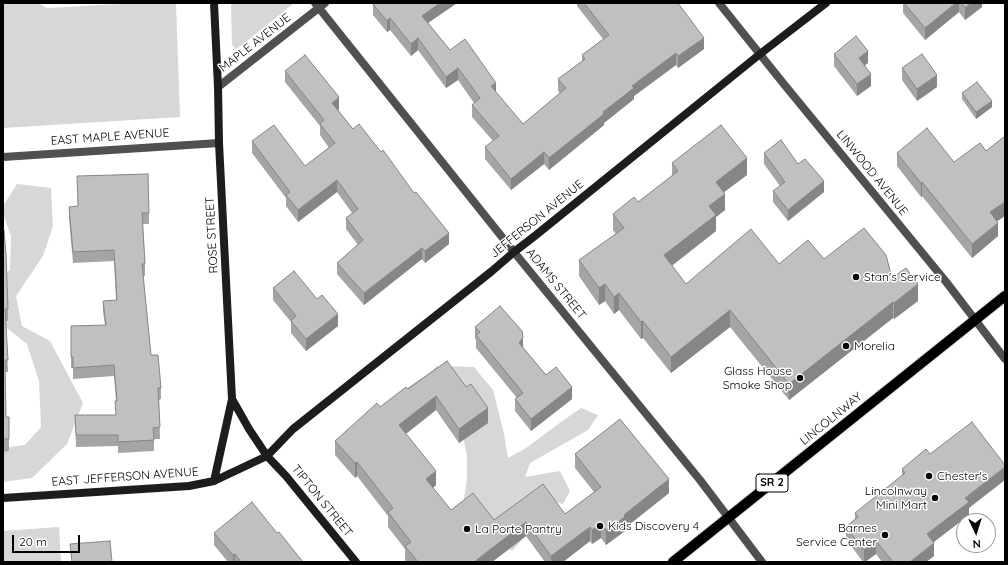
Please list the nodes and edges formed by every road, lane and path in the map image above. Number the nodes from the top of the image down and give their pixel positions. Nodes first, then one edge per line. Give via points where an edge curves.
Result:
1 (214, 3) edge
2 (719, 3) edge
3 (826, 3) edge
4 (319, 5) edge
5 (760, 54) junction
6 (218, 87) junction
7 (219, 143) junction
8 (3, 157) edge
9 (514, 252) junction
10 (1005, 296) edge
11 (974, 320) junction
12 (1005, 359) edge
13 (232, 399) junction
14 (267, 456) junction
15 (214, 481) junction
16 (3, 498) edge
17 (728, 518) junction
18 (356, 562) edge
19 (672, 562) edge
20 (762, 562) edge

1 - 6 street, ROSE STREET
2 - 5 street, LINWOOD AVENUE
3 - 5 street, JEFFERSON AVENUE
4 - 6 street, MAPLE AVENUE
4 - 9 street, ADAMS STREET
5 - 9 street, JEFFERSON AVENUE
5 - 11 street, LINWOOD AVENUE
6 - 7 street, ROSE STREET
7 - 8 street, EAST MAPLE AVENUE
7 - 13 street, ROSE STREET
9 - 14 street, JEFFERSON AVENUE via 294,429
9 - 17 street, ADAMS STREET
10 - 11 main road, LINCOLNWAY / SR 2
11 - 12 street, LINWOOD AVENUE
11 - 17 main road, LINCOLNWAY / SR 2
13 - 14 street, ROSE STREET
13 - 15 street
14 - 15 street, EAST JEFFERSON AVENUE
14 - 18 street, TIPTON STREET
15 - 16 street, EAST JEFFERSON AVENUE via 189,486
17 - 19 main road, LINCOLNWAY / SR 2
17 - 20 street, ADAMS STREET

